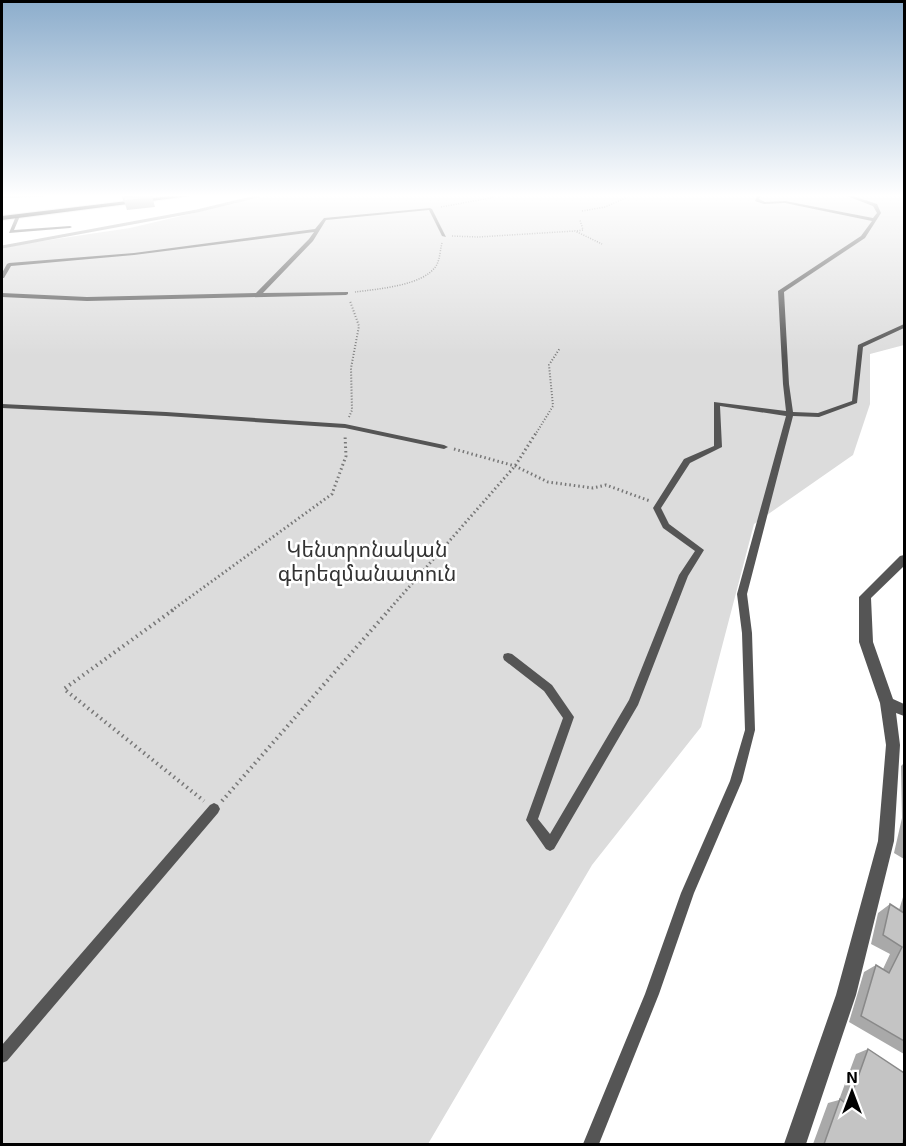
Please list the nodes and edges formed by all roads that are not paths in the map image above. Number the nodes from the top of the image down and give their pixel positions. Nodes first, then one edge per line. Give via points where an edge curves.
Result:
1 (168, 249) edge
2 (302, 249) edge
3 (844, 249) edge
4 (2, 277) edge
5 (346, 293) road end
6 (2, 295) edge
7 (258, 295) junction
8 (904, 326) edge
9 (2, 406) edge
10 (790, 414) junction
11 (444, 447) road end
12 (904, 559) edge
13 (508, 657) dead end
14 (887, 703) junction
15 (904, 710) edge
16 (214, 809) road end
17 (2, 1056) edge
18 (591, 1144) edge
19 (795, 1144) edge

1 - 4 lane via 9,265
2 - 7 lane
3 - 10 lane via 781,291
5 - 7 lane
6 - 7 lane via 87,299
8 - 10 lane via 860,346 855,402 819,415
9 - 11 lane via 345,426
10 - 13 lane via 716,403 718,447 687,461 657,508 666,526 700,550 684,574 634,702 550,844 532,820 569,717 548,688
10 - 18 lane via 742,594 750,730 739,771
12 - 14 street via 865,597 866,642
14 - 15 street
14 - 19 street via 893,746 886,841 846,995
16 - 17 lane

